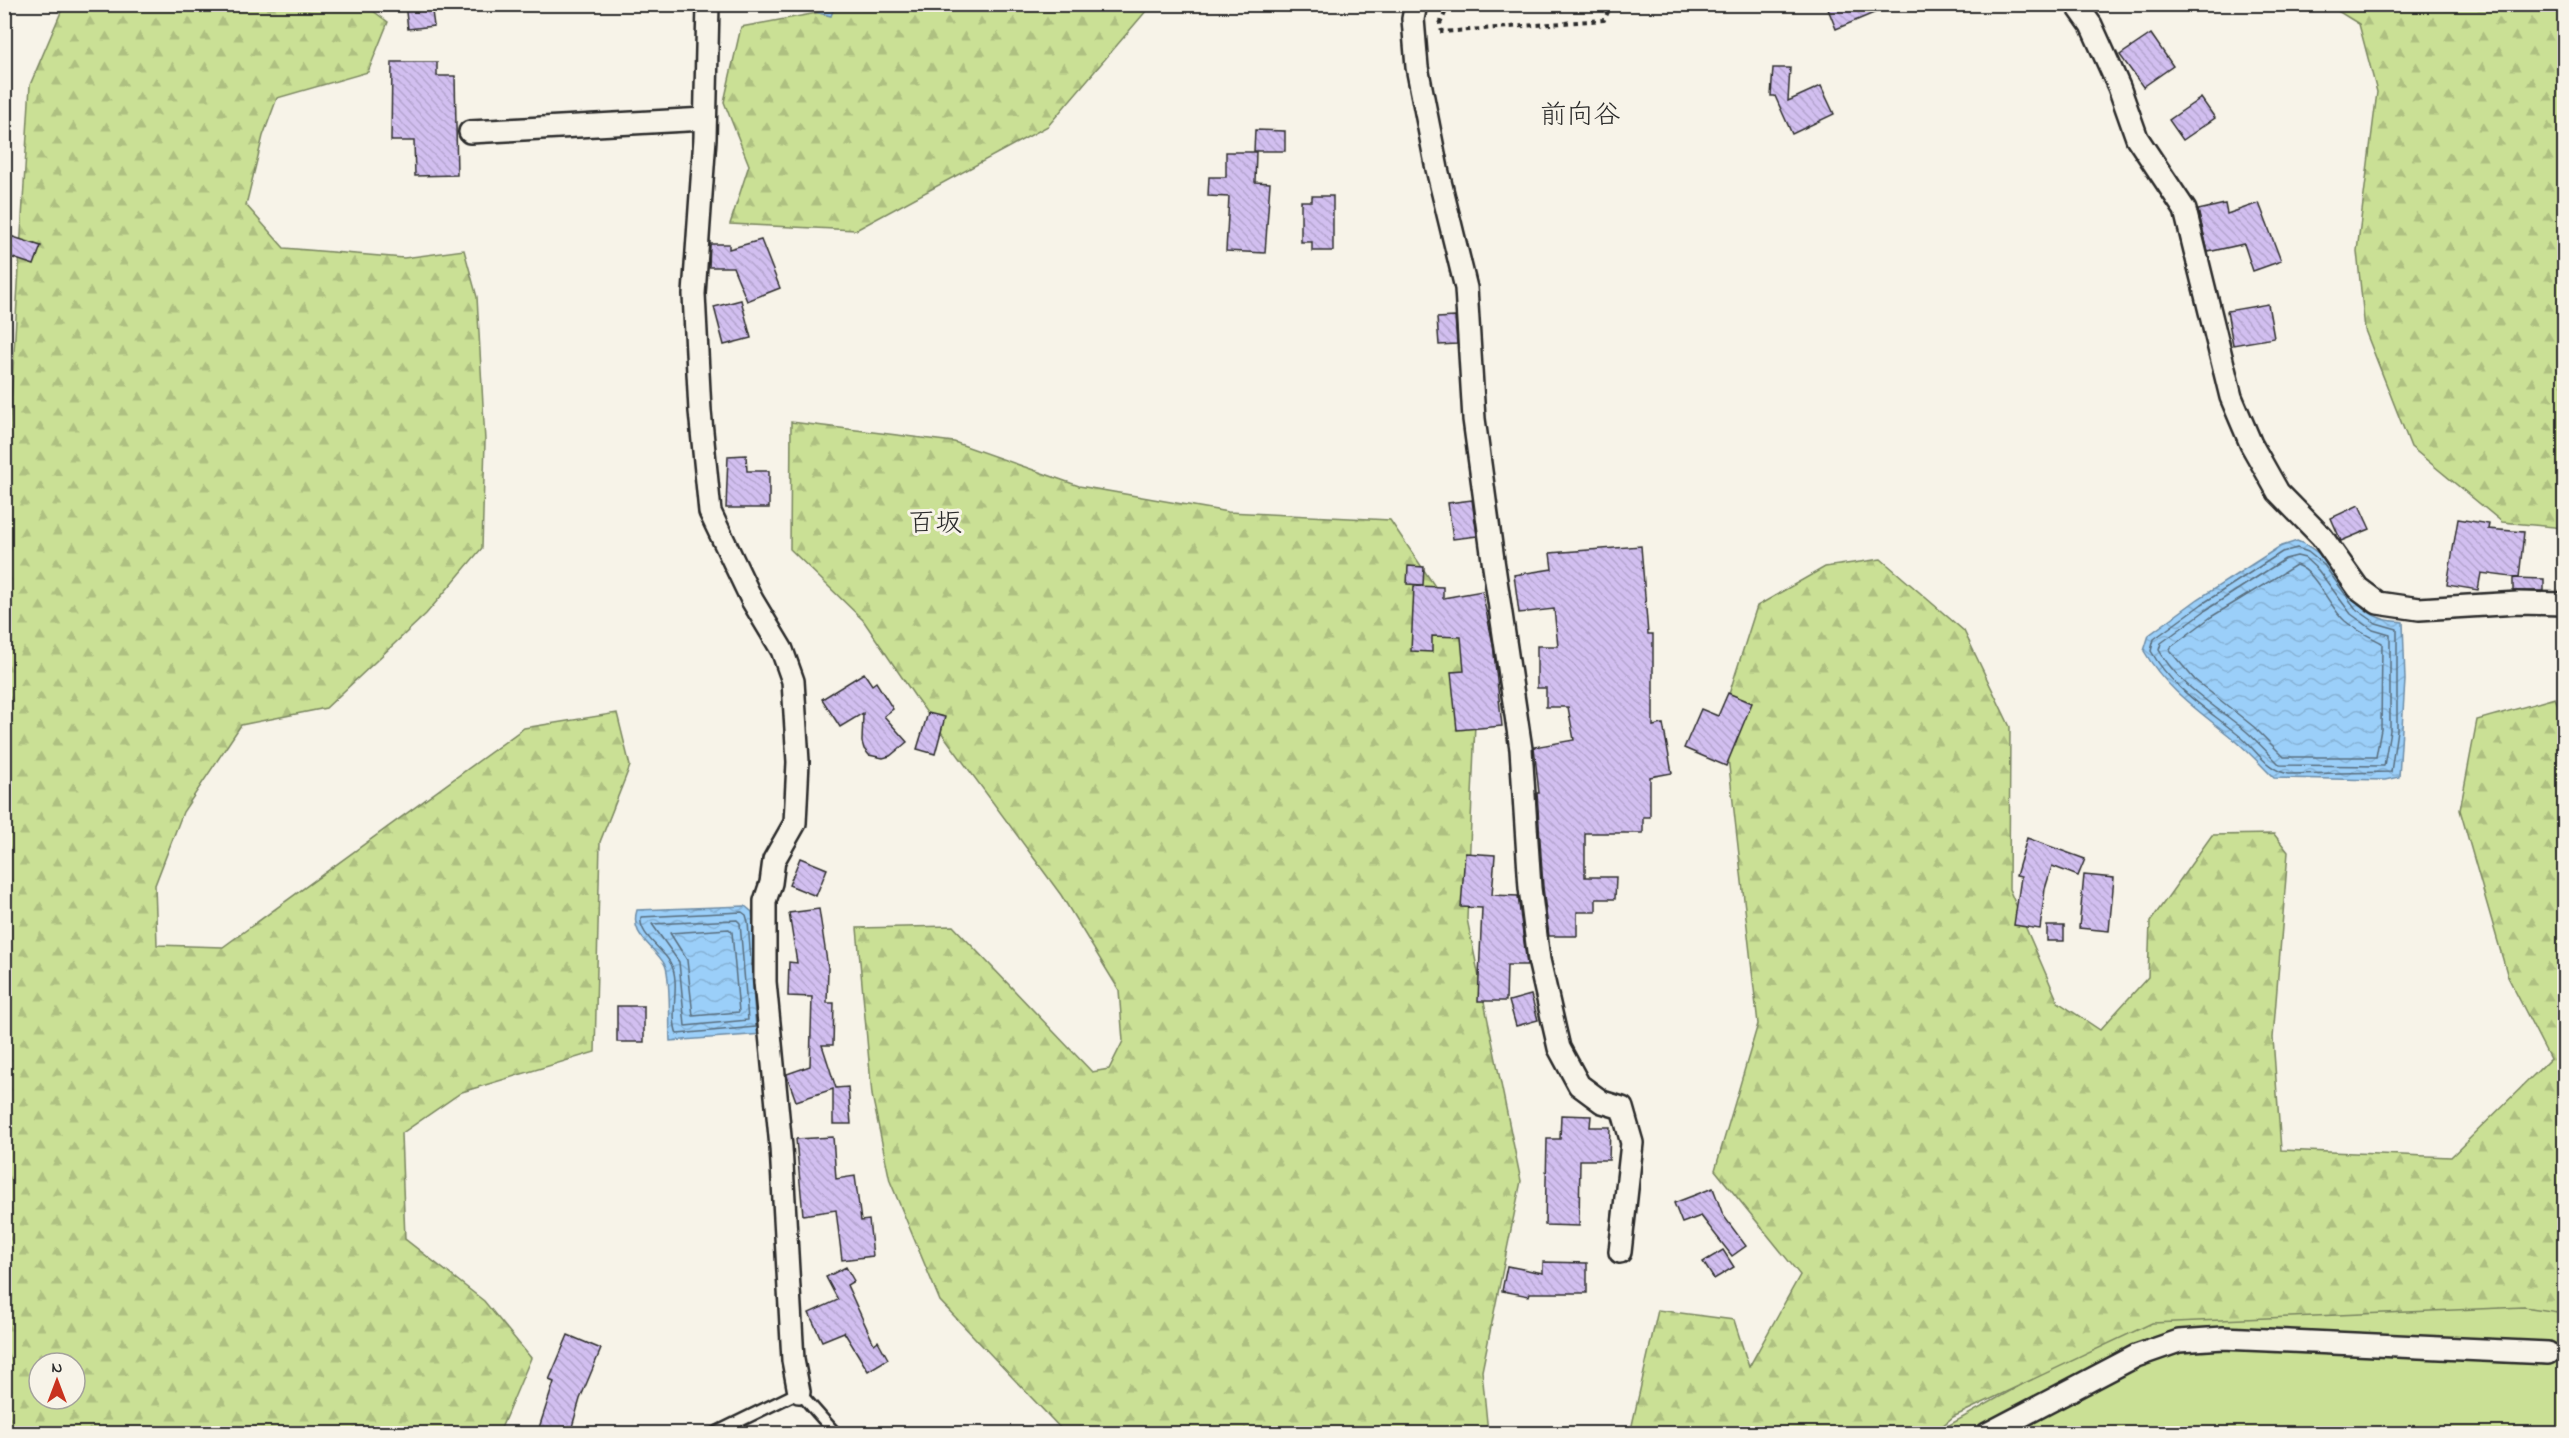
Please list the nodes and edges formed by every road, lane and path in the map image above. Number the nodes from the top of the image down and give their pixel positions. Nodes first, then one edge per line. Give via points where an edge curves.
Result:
1 (708, 4) edge
2 (1416, 4) edge
3 (1449, 4) edge
4 (1612, 4) edge
5 (2076, 4) edge
6 (705, 118) junction
7 (470, 132) dead end
8 (2565, 604) edge
9 (1620, 1252) dead end
10 (2548, 1353) dead end
11 (799, 1392) junction
12 (712, 1434) edge
13 (836, 1434) edge
14 (1987, 1434) edge

1 - 6 street
2 - 9 street via 1413,19 1417,67 1466,288 1474,419 1521,749 1539,960 1559,1048 1579,1085 1602,1102 1622,1108 1632,1143
3 - 4 path via 1440,24 1442,32 1604,20
5 - 8 street via 2091,25 2138,138 2185,210 2231,397 2278,492 2322,537 2358,588 2378,603 2419,609
6 - 7 street
6 - 11 street via 694,294 710,512 752,600 782,650 793,681 798,762 795,823 774,860 765,901 765,982 781,1147 793,1360
10 - 14 street via 2223,1338 2179,1341 2136,1356
11 - 12 lane
11 - 13 lane

